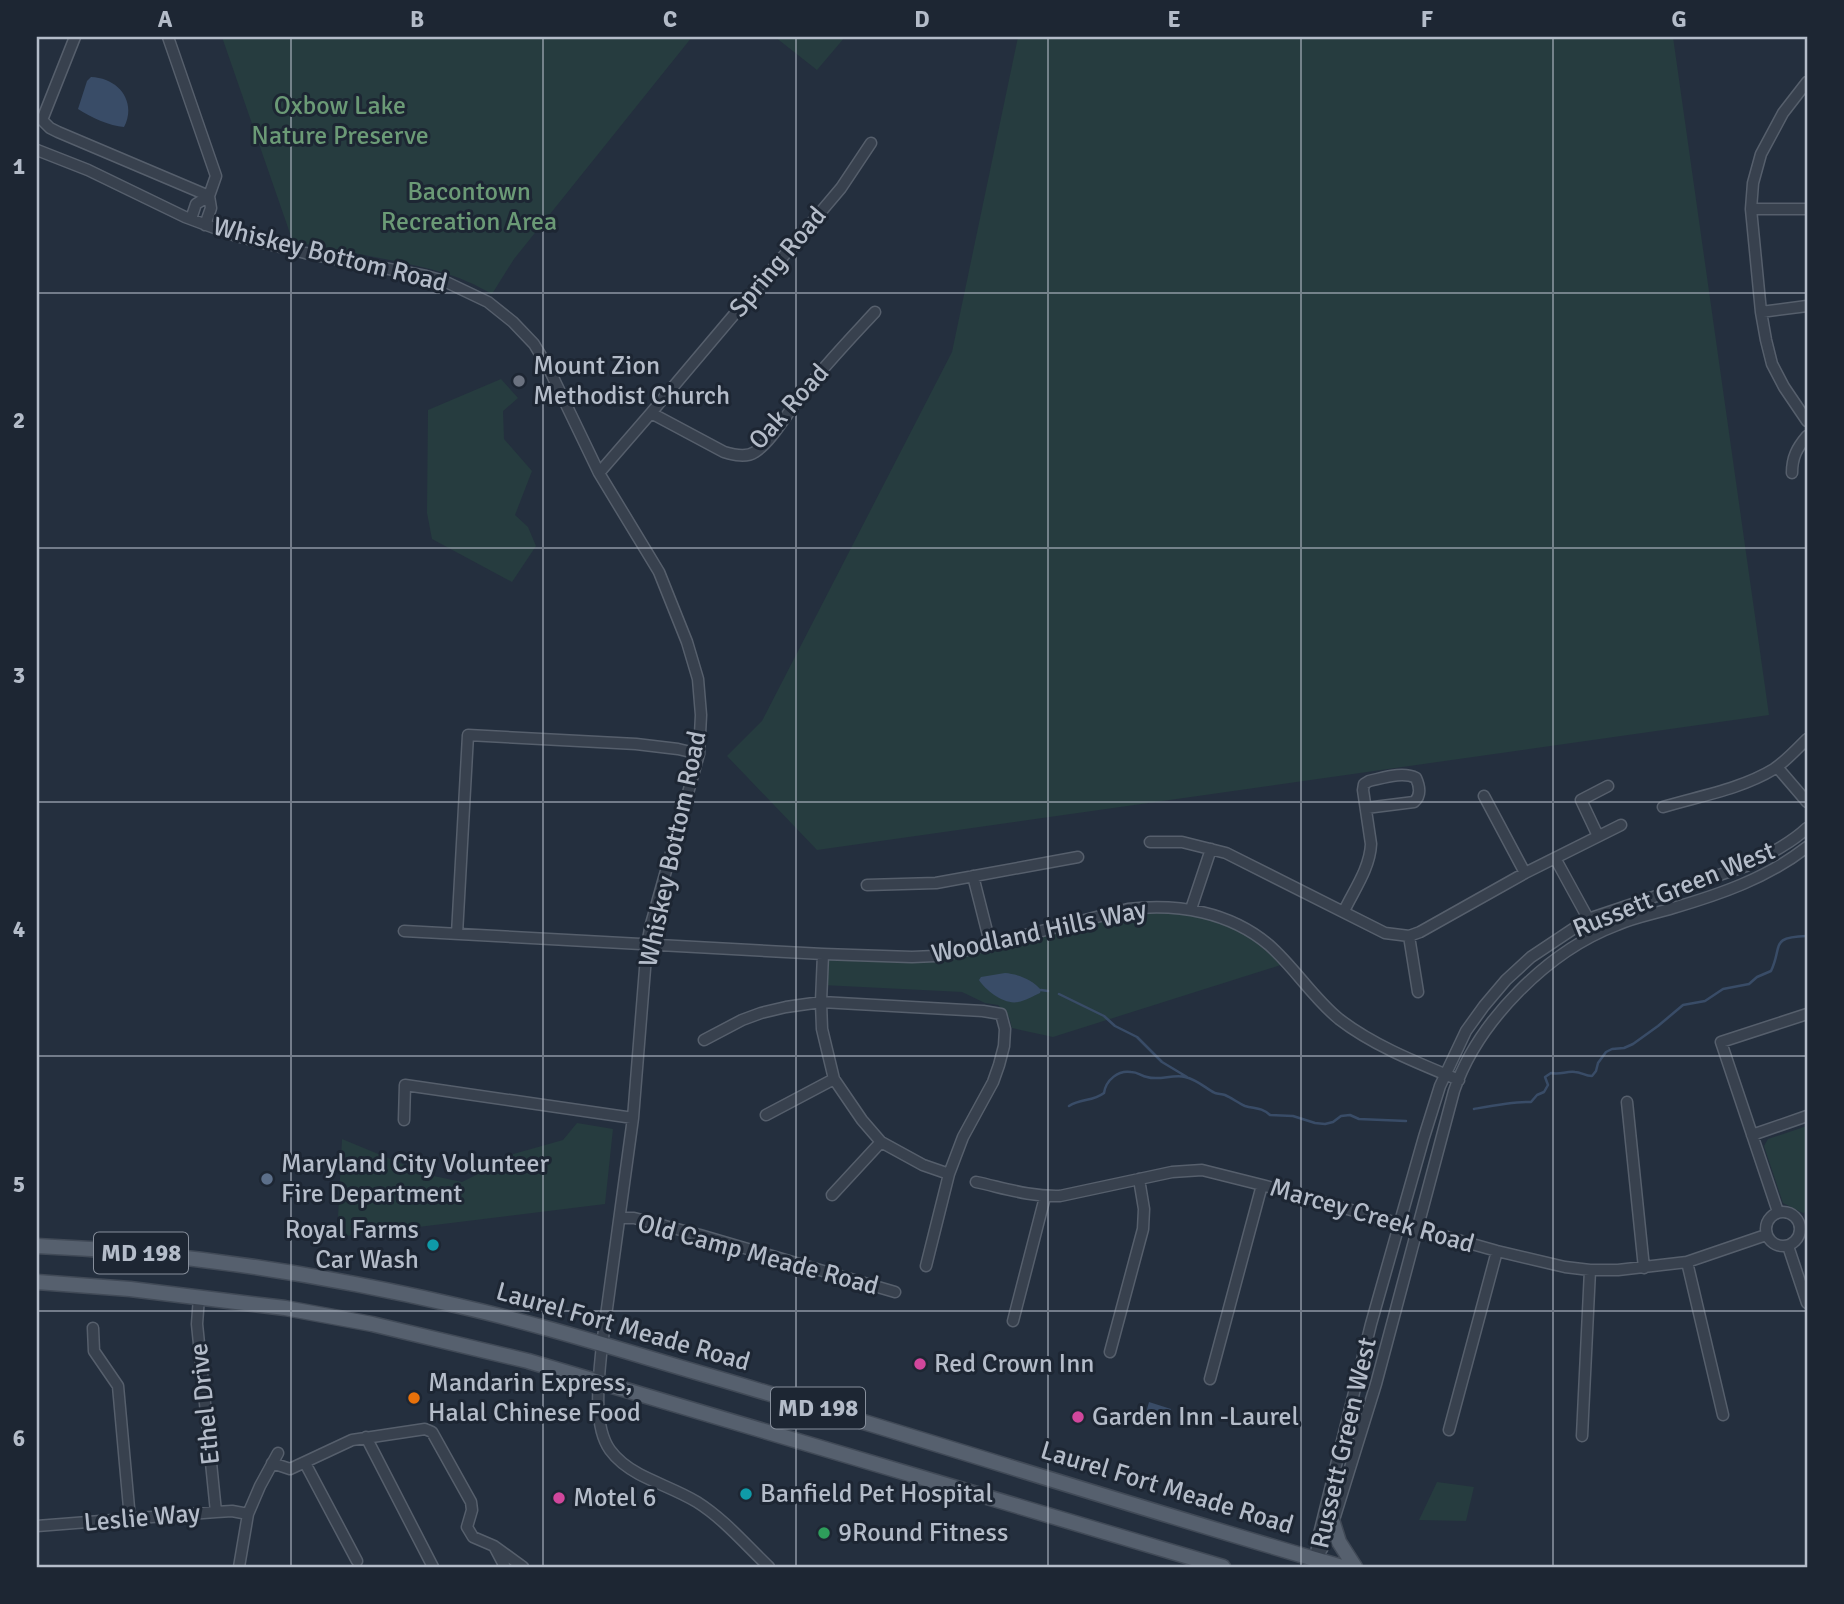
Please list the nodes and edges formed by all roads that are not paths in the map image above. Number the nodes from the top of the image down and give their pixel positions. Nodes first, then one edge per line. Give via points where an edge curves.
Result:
1 (75, 37) edge
2 (169, 37) edge
3 (1807, 82) edge
4 (871, 143) dead end
5 (37, 150) edge
6 (209, 196) junction
7 (1751, 209) junction
8 (1807, 209) edge
9 (191, 219) junction
10 (205, 225) junction
11 (1807, 306) edge
12 (875, 312) dead end
13 (1761, 312) junction
14 (651, 414) junction
15 (1807, 421) edge
16 (1807, 436) edge
17 (599, 473) junction
18 (1792, 473) dead end
19 (1807, 739) edge
20 (699, 754) junction
21 (1777, 767) junction
22 (1608, 786) dead end
23 (1484, 796) dead end
24 (1807, 802) edge
25 (1663, 807) dead end
26 (1366, 808) junction
27 (1621, 825) dead end
28 (1807, 828) edge
29 (1598, 836) junction
30 (1150, 842) dead end
31 (1807, 847) edge
32 (1211, 849) junction
33 (1078, 857) dead end
34 (1555, 858) junction
35 (1525, 873) junction
36 (973, 876) junction
37 (867, 885) dead end
38 (1191, 909) junction
39 (1344, 911) junction
40 (1588, 919) junction
41 (404, 931) dead end
42 (457, 934) junction
43 (1595, 934) junction
44 (1409, 936) junction
45 (990, 943) junction
46 (647, 944) junction
47 (823, 954) junction
48 (1418, 992) dead end
49 (821, 1002) junction
50 (1807, 1014) edge
51 (704, 1040) dead end
52 (1445, 1074) junction
53 (834, 1079) junction
54 (1458, 1080) junction
55 (1627, 1102) dead end
56 (766, 1115) dead end
57 (1807, 1116) edge
58 (632, 1118) junction
59 (404, 1120) dead end
60 (1752, 1135) junction
61 (881, 1142) junction
62 (949, 1174) junction
63 (1139, 1180) junction
64 (976, 1182) dead end
65 (1262, 1185) junction
66 (832, 1195) dead end
67 (1045, 1197) junction
68 (1778, 1212) junction
69 (620, 1218) junction
70 (1803, 1223) edge
71 (1399, 1224) junction
72 (1419, 1230) junction
73 (1766, 1235) junction
74 (37, 1246) edge
75 (1788, 1246) junction
76 (1497, 1251) junction
77 (1687, 1262) junction
78 (926, 1266) dead end
79 (1644, 1268) junction
80 (1590, 1270) junction
81 (37, 1282) edge
82 (895, 1292) dead end
83 (199, 1297) junction
84 (1807, 1303) edge
85 (1013, 1321) dead end
86 (93, 1328) dead end
87 (602, 1345) junction
88 (1110, 1352) dead end
89 (1210, 1379) dead end
90 (599, 1382) junction
91 (1723, 1415) dead end
92 (1449, 1430) dead end
93 (1582, 1436) dead end
94 (366, 1437) junction
95 (305, 1464) junction
96 (216, 1512) junction
97 (248, 1514) junction
98 (130, 1519) junction
99 (1333, 1523) junction
100 (37, 1526) edge
101 (494, 1546) junction
102 (357, 1561) dead end
103 (1315, 1564) edge
104 (239, 1567) edge
105 (433, 1567) edge
106 (505, 1567) edge
107 (523, 1567) edge
108 (769, 1567) edge
109 (1223, 1567) edge
110 (1342, 1567) edge
111 (1354, 1567) edge

1 - 6 street via 42,120 58,132
2 - 6 street via 216,176
3 - 7 street via 1783,113 1761,154
4 - 14 street, Spring Road via 841,188
5 - 9 street, Whiskey Bottom Road
6 - 9 street via 196,204
6 - 10 street via 211,208
7 - 8 street
7 - 13 street
9 - 10 street, Whiskey Bottom Road
10 - 17 street, Whiskey Bottom Road via 268,245 437,279 488,302 513,321 542,356
11 - 13 street
12 - 14 street, Oak Road via 755,452 724,452
13 - 15 street via 1772,364
14 - 17 street, Spring Road
16 - 18 street via 1794,457
17 - 20 street, Whiskey Bottom Road via 659,572 687,642 701,694
19 - 21 street
20 - 42 street via 636,744 468,735
20 - 46 street, Whiskey Bottom Road
21 - 24 street
21 - 25 street via 1733,787
22 - 29 street via 1581,800
23 - 35 street
26 - 26 street via 1414,802 1419,794 1416,778 1368,780 1363,790
26 - 39 street via 1370,853
27 - 29 street
28 - 40 street, Russett Green West via 1746,866
29 - 34 street
30 - 32 street via 1182,842
31 - 43 street, Russett Green West via 1732,889
32 - 38 street
32 - 39 street
33 - 36 street
34 - 35 street
34 - 40 street
35 - 44 street
36 - 37 street via 936,883
36 - 45 street
38 - 45 street, Woodland Hills Way via 1128,909
38 - 52 street, Woodland Hills Way via 1228,921 1268,945 1337,1018 1356,1031
39 - 44 street via 1385,933
40 - 43 street
40 - 52 street, Russett Green West via 1531,957 1506,980 1466,1031
41 - 42 street, Woodland Hills Way
42 - 46 street, Woodland Hills Way
43 - 54 street, Russett Green West via 1543,970 1505,1007
44 - 48 street
45 - 47 street, Woodland Hills Way via 923,957
46 - 47 street, Woodland Hills Way
46 - 58 street, Whiskey Bottom Road
47 - 49 street
49 - 51 street via 761,1013
49 - 53 street via 822,1029
49 - 62 street via 1001,1014 1005,1029 999,1065
50 - 60 street via 1721,1042
52 - 54 street, Woodland Hills Way
52 - 71 street, Russett Green West
53 - 56 street
53 - 61 street
54 - 72 street, Russett Green West
55 - 79 street
57 - 60 street
58 - 59 street via 405,1085
58 - 69 street, Whiskey Bottom Road
60 - 68 street
61 - 62 street
61 - 66 street
62 - 78 street
63 - 65 street, Marcey Creek Road via 1202,1170
63 - 67 street, Marcey Creek Road
63 - 88 street via 1143,1229
64 - 67 street, Marcey Creek Road
65 - 71 street, Marcey Creek Road
65 - 89 street
67 - 85 street
68 - 70 street via 1794,1215
68 - 73 street via 1768,1219
69 - 82 street, Old Camp Meade Road via 700,1235
69 - 87 street, Whiskey Bottom Road
70 - 75 street via 1797,1240
71 - 72 street, Marcey Creek Road
71 - 103 street, Russett Green West
72 - 76 street, Marcey Creek Road
72 - 99 street, Russett Green West
73 - 75 street via 1772,1244
73 - 77 street, Marcey Creek Road
74 - 87 main road, Laurel Fort Meade Road / MD 198 via 132,1252 314,1277 461,1306
75 - 84 street
76 - 80 street, Marcey Creek Road
76 - 92 street
77 - 79 street, Marcey Creek Road
77 - 91 street
79 - 80 street, Marcey Creek Road
80 - 93 street
81 - 83 main road, MD 198
83 - 90 main road, MD 198 via 372,1324
83 - 96 street, Ethel Drive via 197,1324
86 - 98 street via 94,1350 118,1386
87 - 90 street, Whiskey Bottom Road
87 - 103 main road, Laurel Fort Meade Road / MD 198
90 - 108 street, Whiskey Bottom Road via 600,1421 610,1450 623,1464 698,1503
90 - 109 main road, MD 198
94 - 95 street
94 - 101 street via 425,1429 432,1432 471,1502 467,1527 473,1536
94 - 105 street
95 - 97 street via 284,1468 275,1458
95 - 102 street
96 - 97 street, Leslie Way
96 - 98 street, Leslie Way
97 - 104 street
98 - 100 street, Leslie Way
99 - 103 street, Russett Green West
99 - 111 main road
101 - 106 street
101 - 107 street
103 - 110 main road, Laurel Fort Meade Road / MD 198

